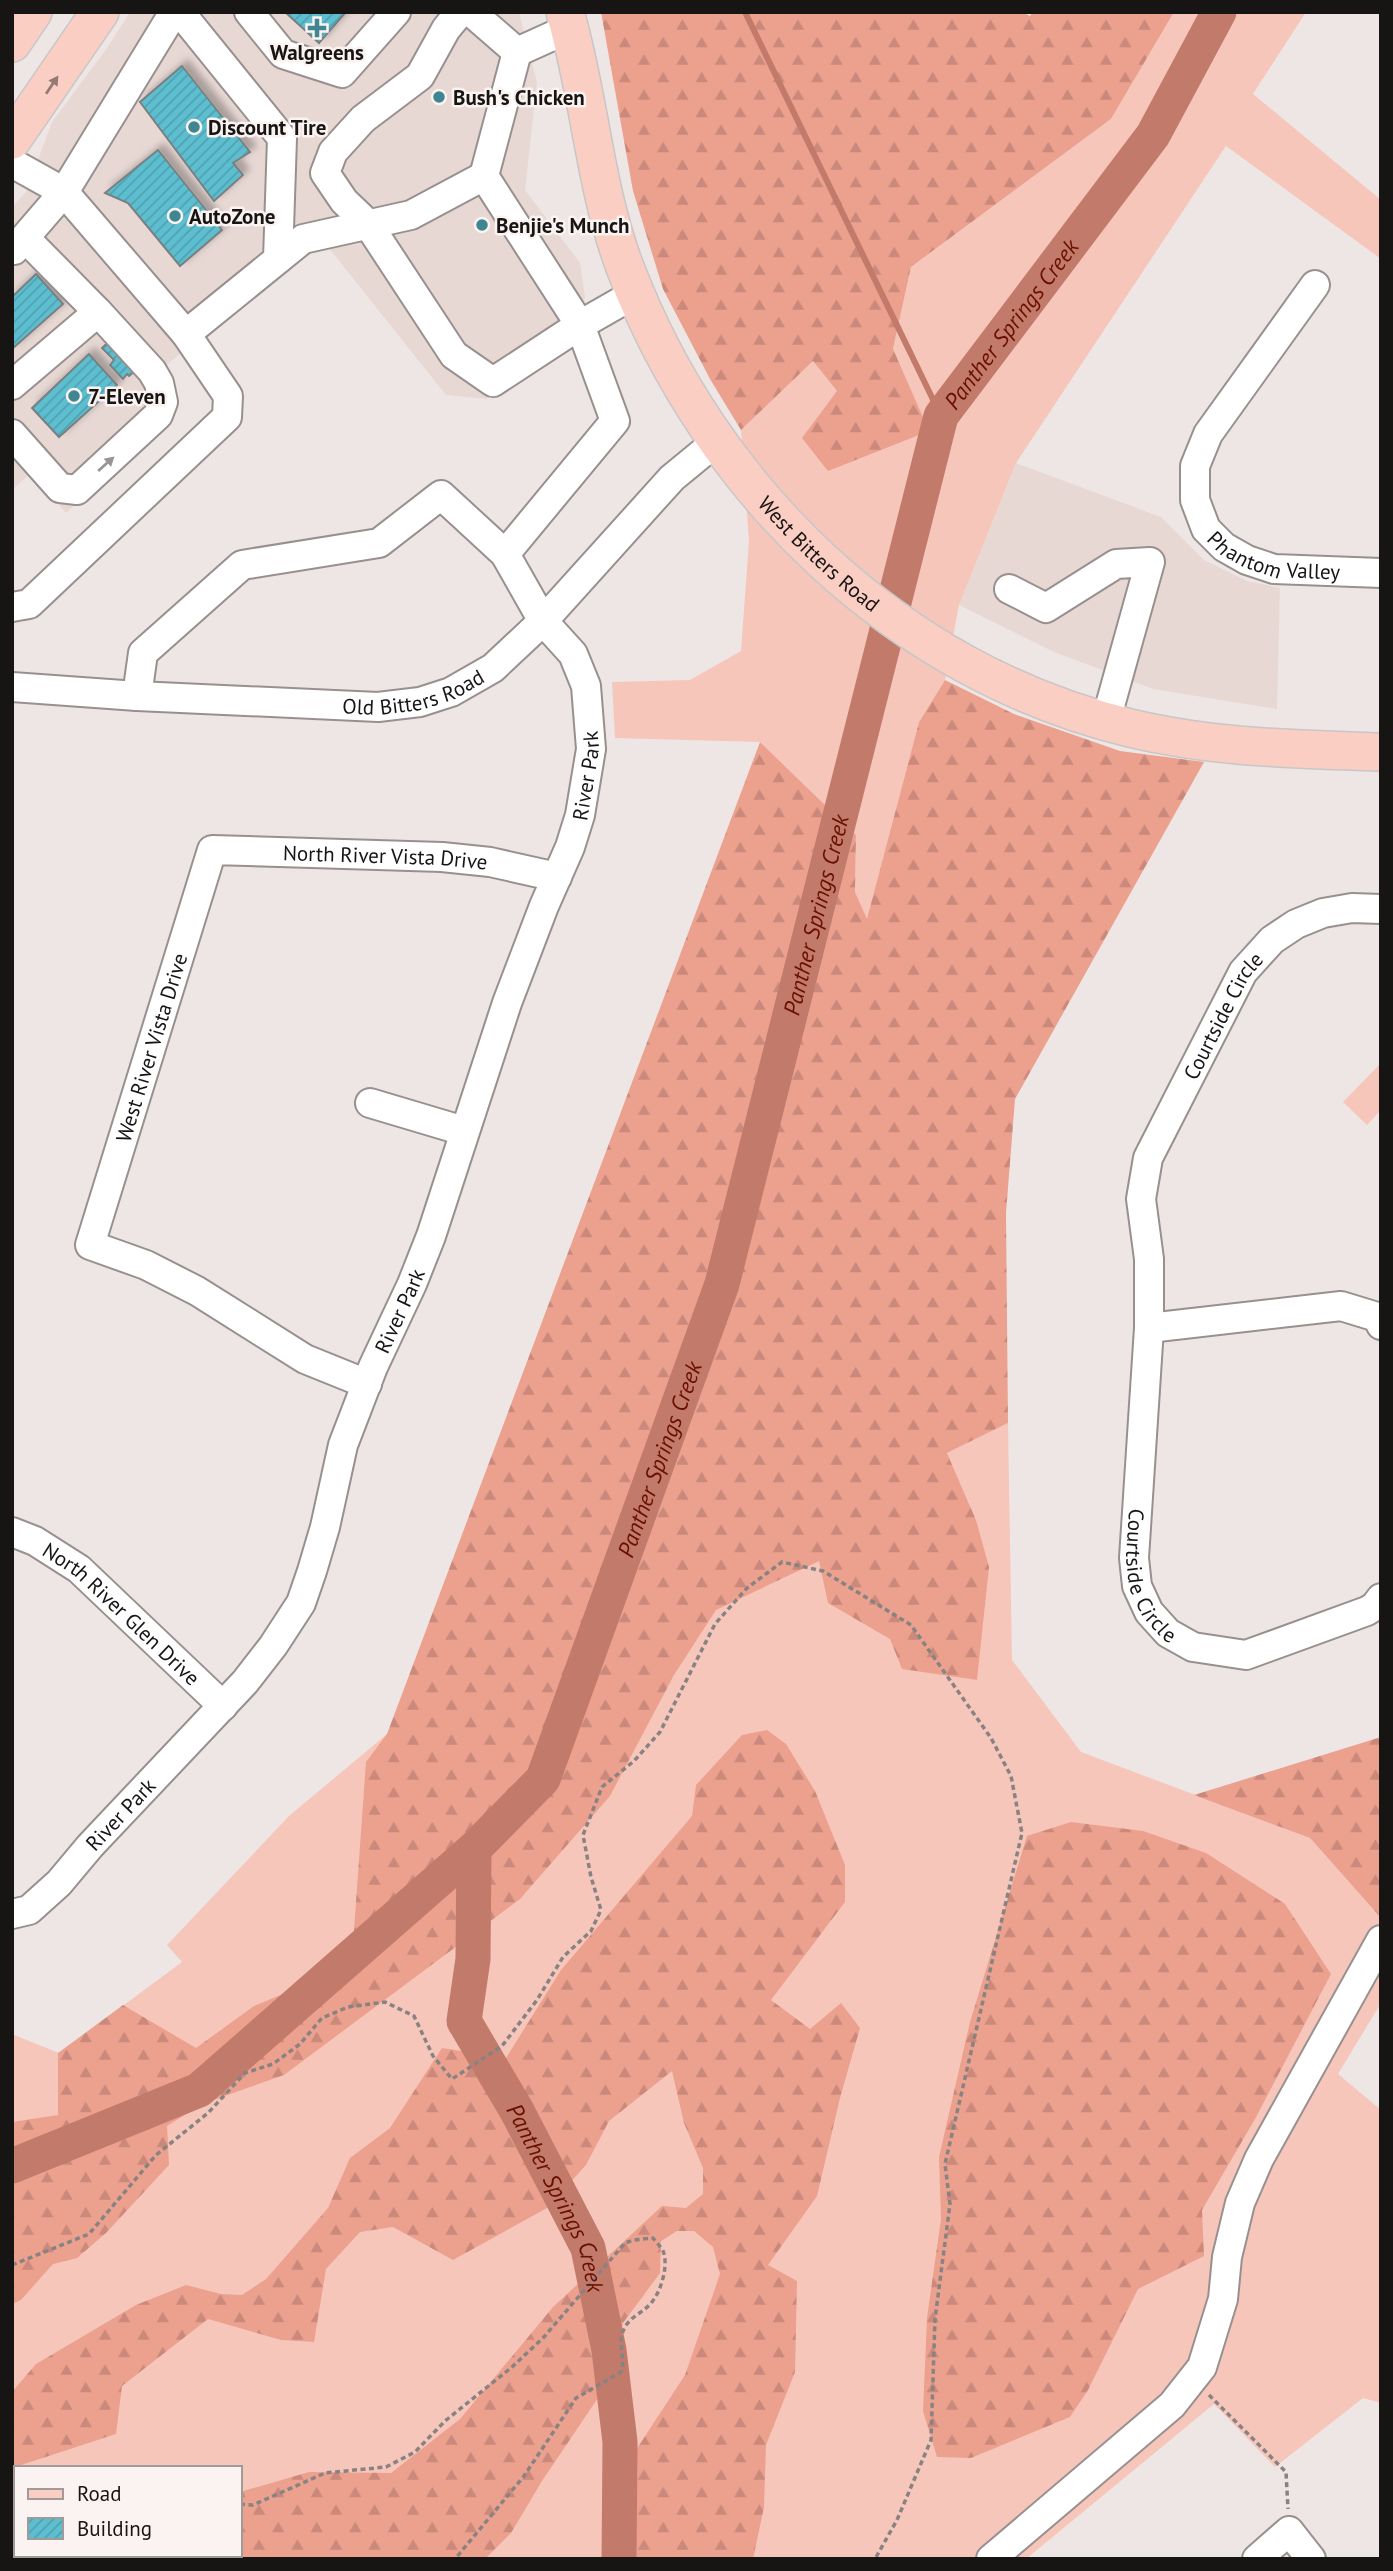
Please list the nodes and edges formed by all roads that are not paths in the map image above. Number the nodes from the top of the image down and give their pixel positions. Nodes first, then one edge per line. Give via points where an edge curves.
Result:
1 (33, 12) edge
2 (100, 12) edge
3 (174, 12) edge
4 (180, 12) edge
5 (249, 12) edge
6 (396, 12) edge
7 (460, 12) edge
8 (471, 12) edge
9 (567, 20) edge
10 (12, 43) edge
11 (517, 52) junction
12 (12, 140) edge
13 (12, 163) edge
14 (484, 176) junction
15 (64, 192) junction
16 (368, 224) junction
17 (19, 245) edge
18 (278, 259) junction
19 (1315, 285) dead end
20 (636, 293) junction
21 (93, 316) junction
22 (580, 325) junction
23 (186, 334) junction
24 (108, 343) dead end
25 (135, 371) dead end
26 (12, 385) edge
27 (158, 415) junction
28 (12, 433) edge
29 (717, 441) junction
30 (505, 554) junction
31 (1381, 573) edge
32 (1009, 589) dead end
33 (18, 599) edge
34 (543, 621) junction
35 (12, 687) edge
36 (137, 696) junction
37 (1106, 720) junction
38 (1381, 751) edge
39 (212, 850) joint
40 (557, 877) junction
41 (1381, 909) edge
42 (370, 1103) dead end
43 (464, 1130) junction
44 (1381, 1325) edge
45 (1149, 1328) junction
46 (367, 1384) junction
47 (12, 1532) edge
48 (1381, 1598) edge
49 (223, 1706) junction
50 (12, 1914) edge
51 (1381, 1940) edge
52 (991, 2559) edge
53 (1257, 2559) edge
54 (1311, 2559) edge

1 - 10 main road
12 -> 2 main road
3 - 15 street
4 - 18 street via 282,138
5 - 6 street via 283,54 342,73
7 - 16 street via 420,76 363,119 333,152 326,173 344,201
8 - 11 street
9 - 11 street
9 - 20 main road, West Bitters Road via 603,195
11 - 14 street
13 - 15 street
14 - 16 street via 411,215
14 - 22 street
15 - 17 street
15 - 23 street
16 - 18 street via 303,239
16 - 22 street via 454,355 493,382
17 - 21 street
18 - 23 street
19 - 31 street, Phantom Valley via 1208,434 1195,466 1195,500 1206,529 1224,547 1247,560 1273,569
20 - 22 street
20 - 29 main road, West Bitters Road via 660,348
21 - 24 street
21 - 26 street
21 - 27 street via 152,371 163,402
22 - 30 street via 615,421
23 - 33 street via 229,396 227,417
25 - 27 street via 151,391
28 -> 27 street via 60,488 77,490
29 - 34 street, Old Bitters Road via 672,478
29 - 37 main road, West Bitters Road via 750,486 858,593 920,637 1009,685
30 - 34 street, River Park
30 - 36 street, River Park via 441,495 379,543 242,565 143,653
32 - 37 street via 1046,608 1116,564 1150,562
34 - 36 street, Old Bitters Road via 493,668 451,692 420,702 378,706
34 - 40 street, River Park via 573,654 586,686 591,749 580,815
35 - 36 street, Old Bitters Road
37 - 38 main road, West Bitters Road via 1209,743
39 - 40 street, North River Vista Drive via 442,857
39 - 46 street, West River Vista Drive via 90,1245 146,1265 197,1291 305,1359
40 - 43 street, River Park
41 - 45 street, Courtside Circle via 1323,913 1296,924 1272,940 1243,972 1148,1158 1141,1199 1149,1259
42 - 43 street
43 - 46 street, River Park via 431,1236
44 - 45 street via 1377,1317 1341,1306
45 - 48 street, Courtside Circle via 1134,1558 1137,1586 1149,1612 1168,1633 1193,1647 1246,1655 1367,1611
46 - 49 street, River Park via 343,1445 325,1527 301,1603 273,1646
47 - 49 street, North River Glen Drive via 79,1569
49 - 50 street, River Park via 59,1883 29,1910
51 - 52 street via 1259,2159 1240,2203 1221,2310 1202,2367 1172,2404
53 - 54 street via 1289,2531

